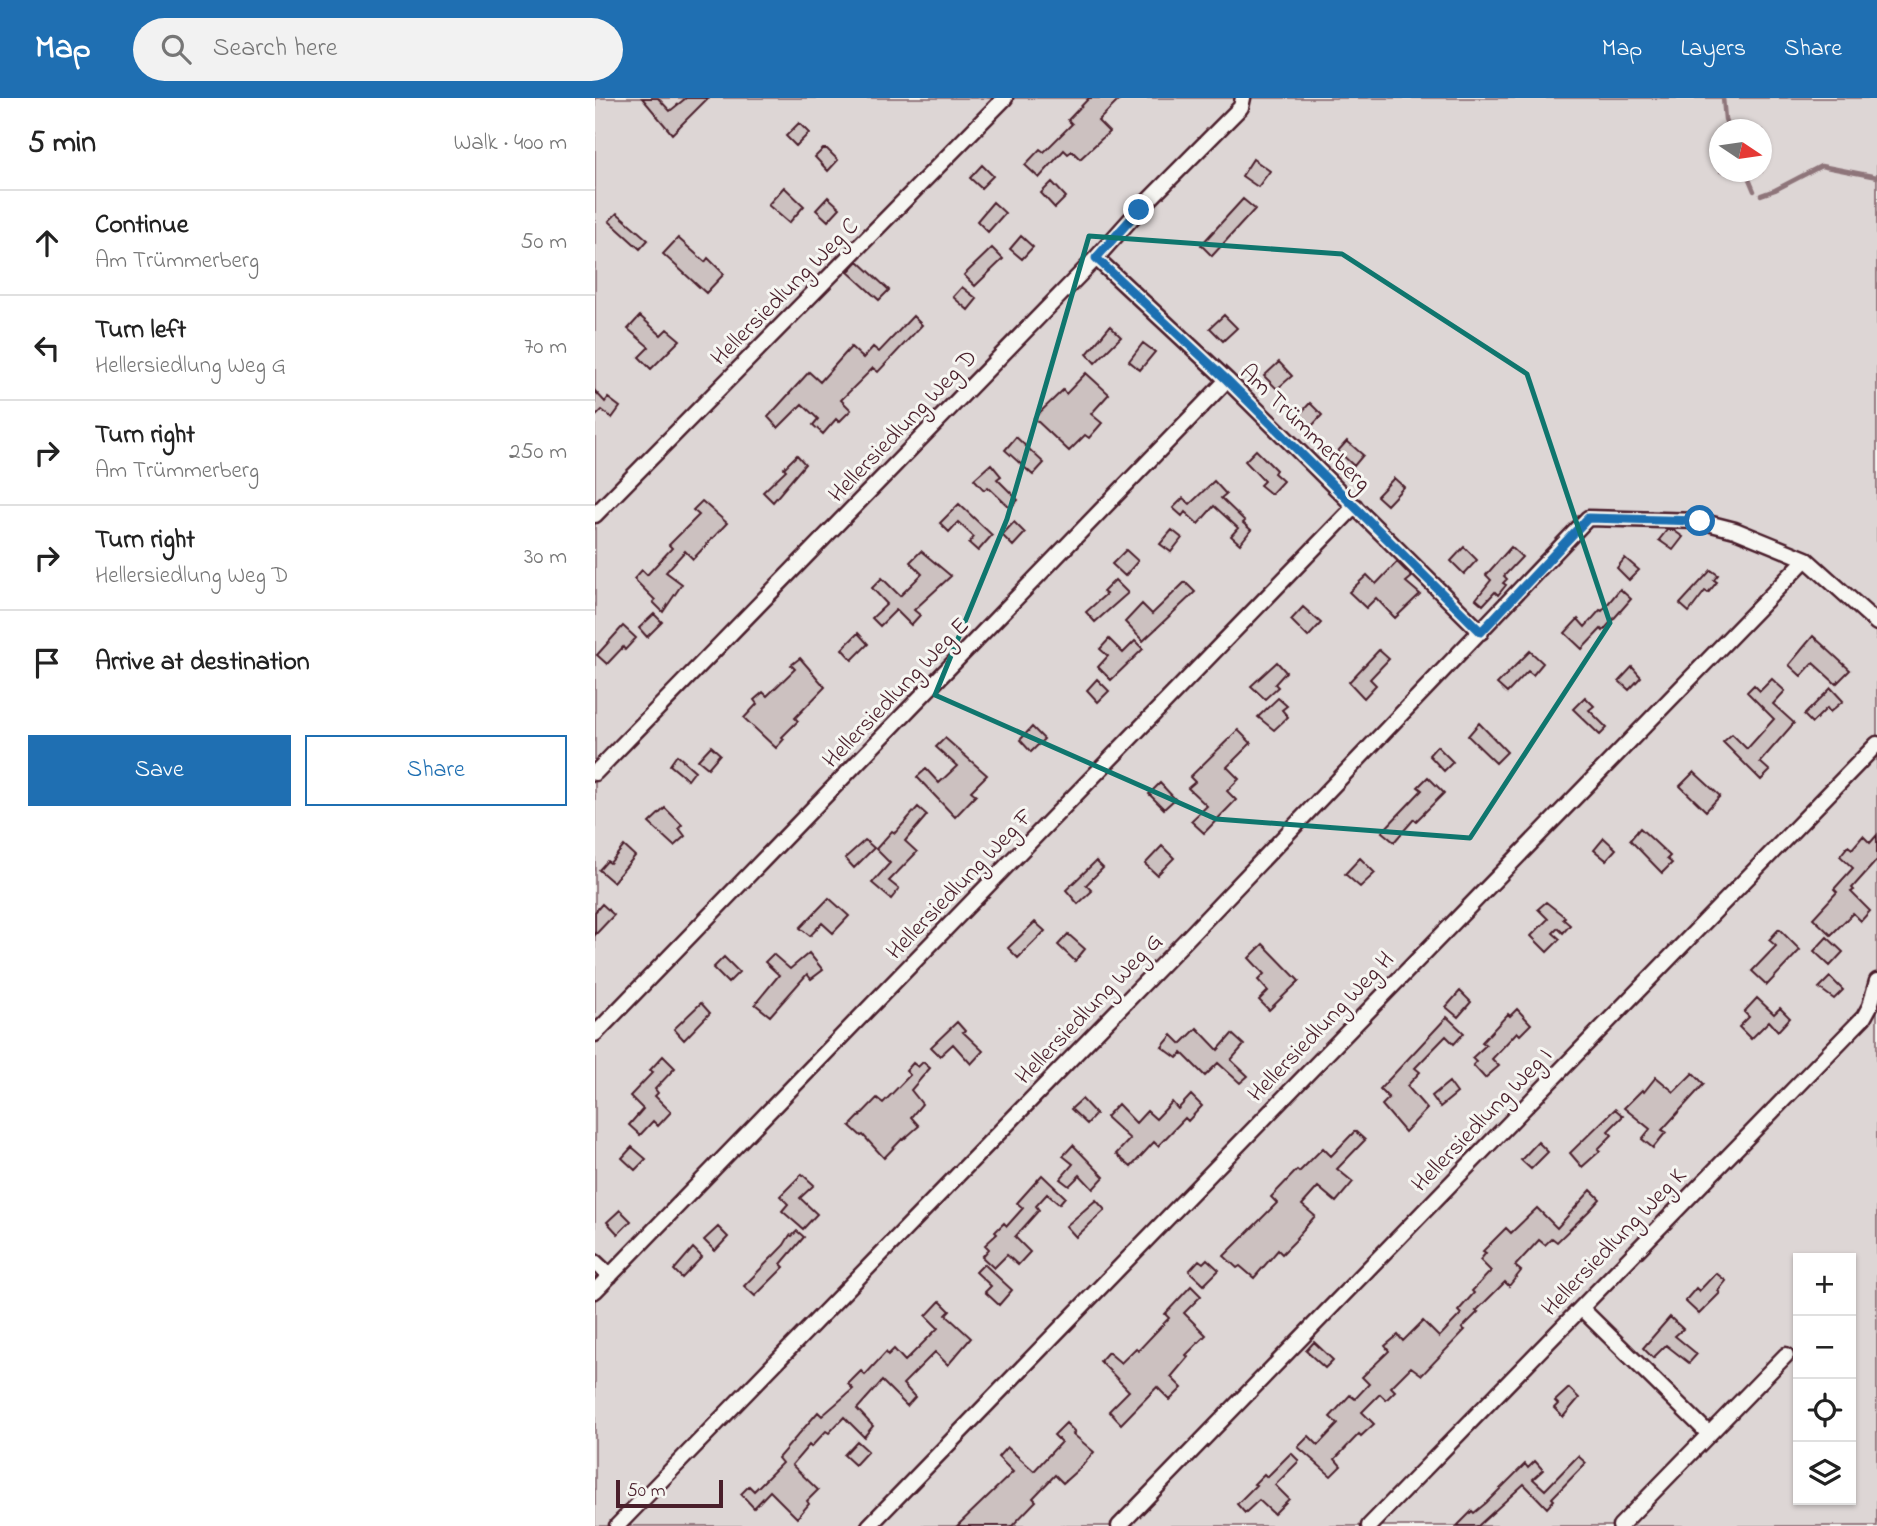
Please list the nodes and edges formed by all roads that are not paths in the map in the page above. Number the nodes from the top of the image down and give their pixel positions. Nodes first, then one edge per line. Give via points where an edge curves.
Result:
1 (1005, 98) edge
2 (1242, 103) edge
3 (1096, 258) junction
4 (1227, 380) junction
5 (1355, 506) junction
6 (595, 515) edge
7 (1806, 559) junction
8 (1877, 623) edge
9 (1481, 632) junction
10 (1877, 744) edge
11 (595, 773) edge
12 (1877, 981) edge
13 (595, 1034) edge
14 (595, 1262) edge
15 (610, 1276) junction
16 (595, 1290) edge
17 (1581, 1308) junction
18 (1786, 1354) dead end
19 (1709, 1434) junction
20 (617, 1526) edge
21 (869, 1526) edge
22 (1119, 1526) edge
23 (1369, 1526) edge
24 (1620, 1526) edge

1 - 6 lane, Hellersiedlung Weg C
2 - 3 lane, Hellersiedlung Weg D
3 - 4 lane, Am Trümmerberg
3 - 11 lane, Hellersiedlung Weg D
4 - 5 lane, Am Trümmerberg
4 - 13 lane, Hellersiedlung Weg E
5 - 9 lane, Am Trümmerberg
5 - 15 lane, Hellersiedlung Weg F
7 - 8 lane
7 - 9 lane, Hellersiedlung Weg G via 1700,521 1588,518
7 - 21 lane, Hellersiedlung Weg H
9 - 20 lane, Hellersiedlung Weg G
10 - 22 lane, Hellersiedlung Weg I
12 - 17 lane, Hellersiedlung Weg K via 1864,1017
14 - 15 lane
15 - 16 lane, Hellersiedlung Weg F
17 - 19 lane
17 - 23 lane, Hellersiedlung Weg K
18 - 19 lane
19 - 24 lane

